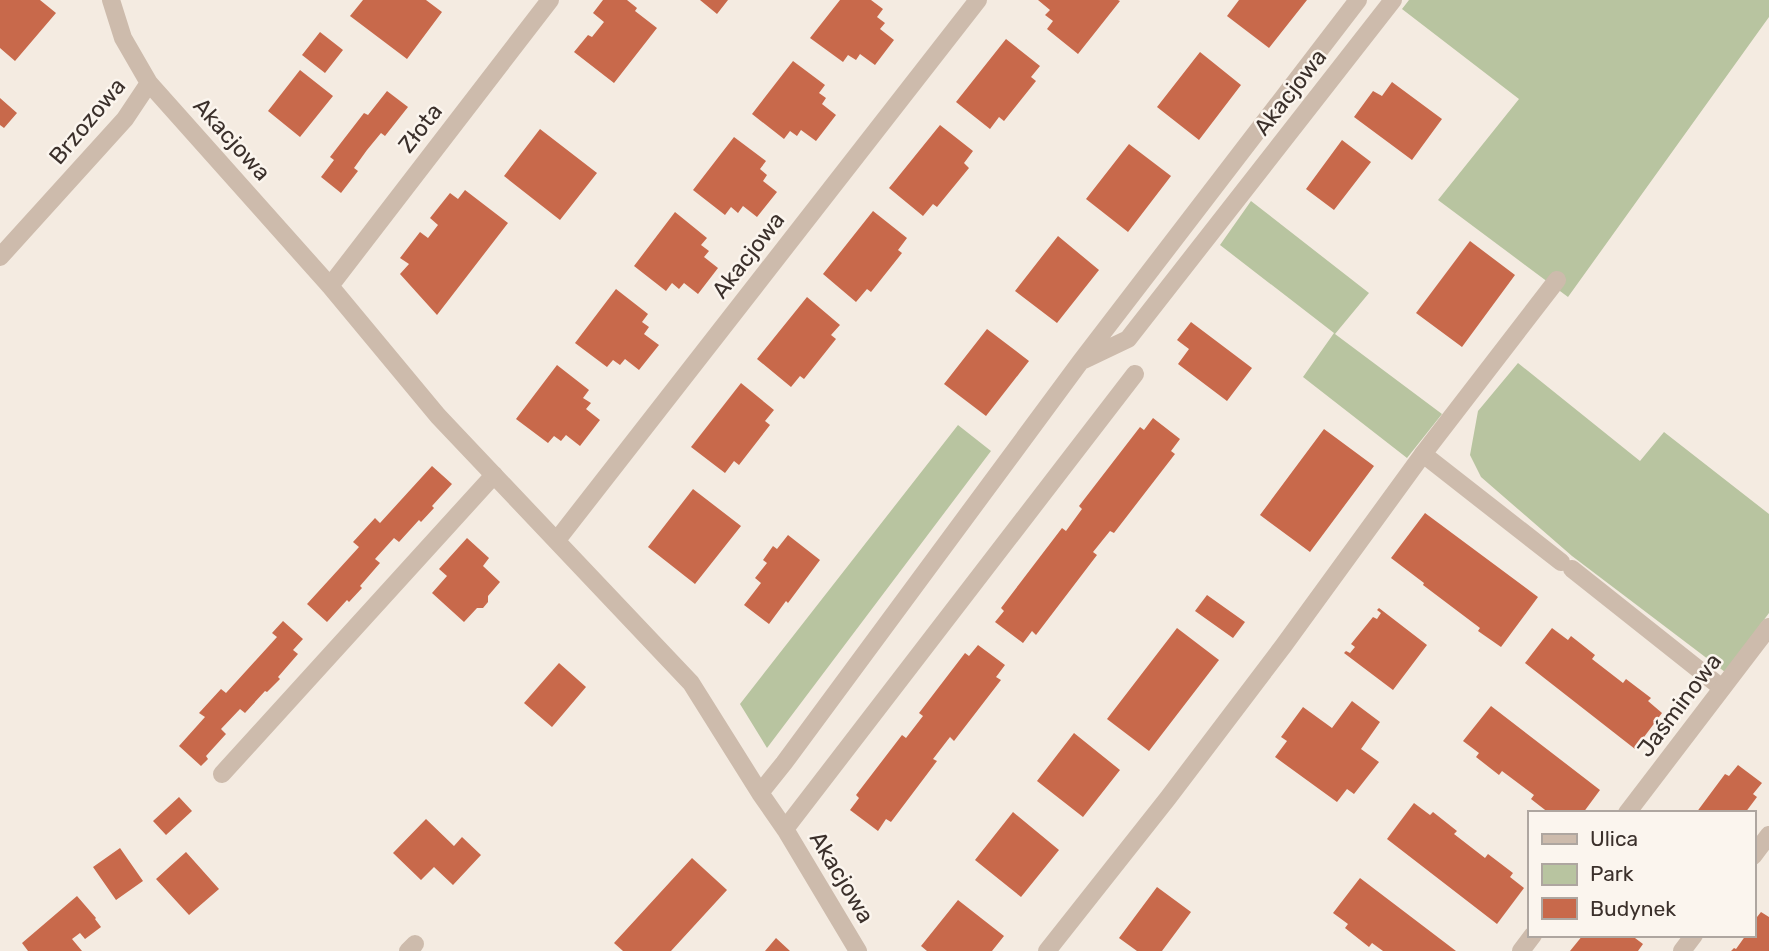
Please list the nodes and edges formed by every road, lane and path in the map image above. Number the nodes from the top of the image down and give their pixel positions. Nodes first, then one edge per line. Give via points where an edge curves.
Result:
1 (111, 0) edge
2 (550, 0) edge
3 (978, 0) edge
4 (1358, 0) edge
5 (1393, 0) edge
6 (149, 83) junction
7 (0, 257) edge
8 (1557, 280) dead end
9 (330, 286) junction
10 (1081, 361) junction
11 (1135, 374) dead end
12 (1423, 454) junction
13 (494, 475) junction
14 (557, 540) junction
15 (1769, 627) edge
16 (1723, 688) junction
17 (222, 774) dead end
18 (760, 793) junction
19 (1629, 811) edge
20 (785, 829) junction
21 (1769, 835) edge
22 (1755, 853) edge
23 (858, 951) edge
24 (1047, 951) edge

1 - 6 street, Brzozowa via 122,38
2 - 9 street, Złota
3 - 14 street, Akacjowa
4 - 10 street, Akacjowa
5 - 10 street, Akacjowa via 1128,339
6 - 7 street, Brzozowa via 125,119
6 - 9 street, Akacjowa
8 - 12 street
9 - 13 street, Akacjowa via 438,416
10 - 18 street, Akacjowa
11 - 20 street, Akacjowa
12 - 16 street
12 - 24 street via 1251,689
13 - 14 street, Akacjowa
13 - 17 street
14 - 18 street, Akacjowa via 691,683
15 - 16 street, Jaśminowa
16 - 19 street, Jaśminowa
18 - 20 street, Akacjowa
20 - 23 street, Akacjowa
21 - 22 street

